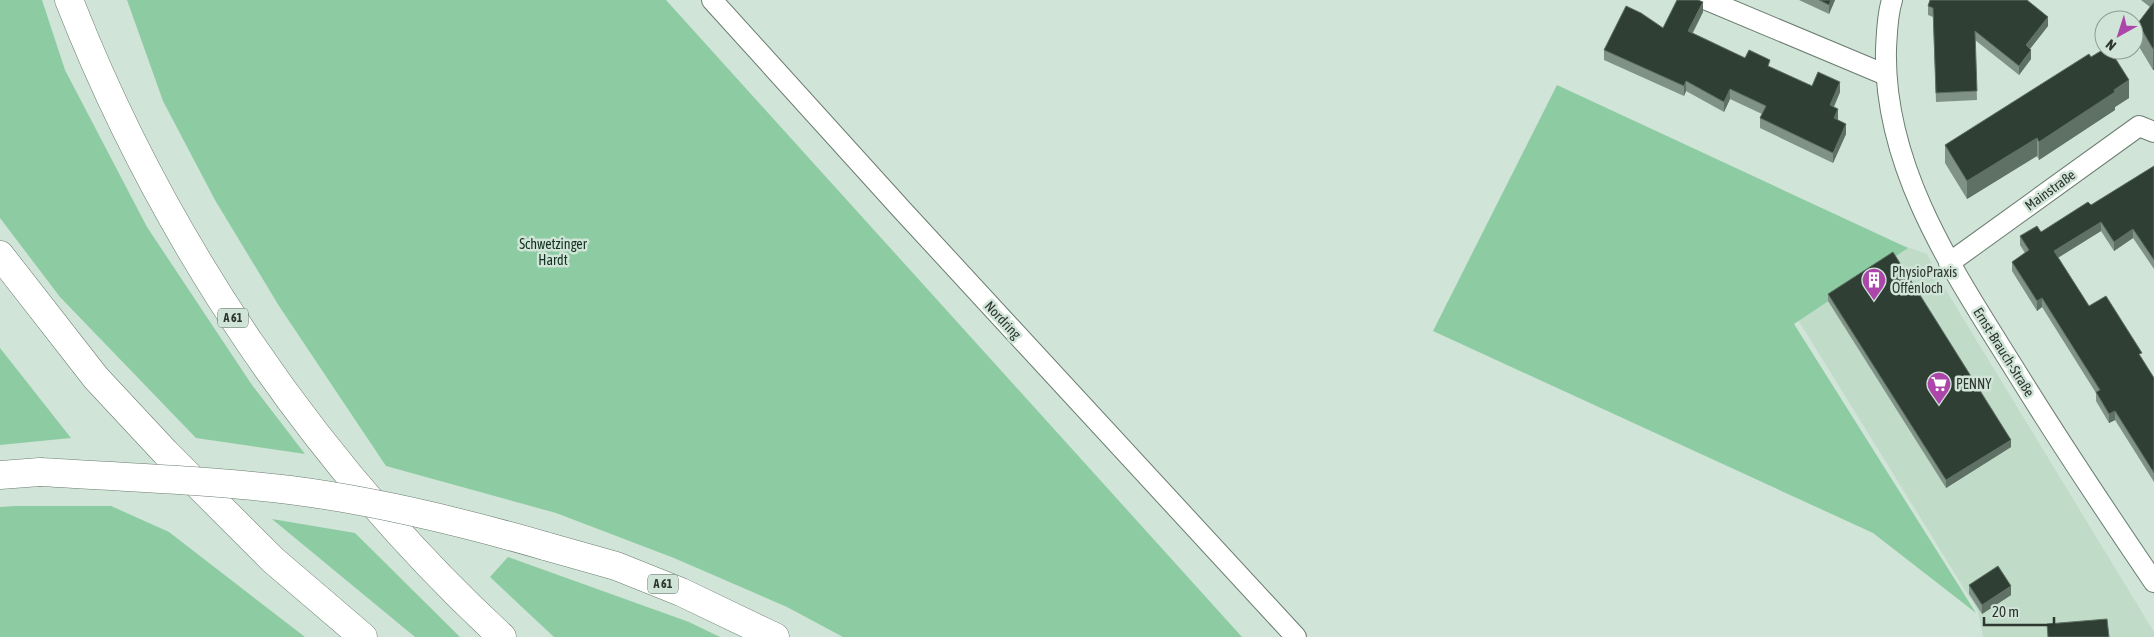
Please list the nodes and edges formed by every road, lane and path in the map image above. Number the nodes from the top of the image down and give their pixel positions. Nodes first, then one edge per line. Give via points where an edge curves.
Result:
1 (69, 0) edge
2 (712, 0) edge
3 (1707, 0) edge
4 (1892, 0) edge
5 (1886, 75) junction
6 (2149, 125) edge
7 (0, 255) edge
8 (1949, 264) junction
9 (0, 475) edge
10 (2154, 582) edge
11 (363, 637) edge
12 (502, 637) edge
13 (775, 637) edge
14 (1296, 637) edge

1 - 12 highway, A 61 via 146,169 207,277 256,352 309,424 399,533
2 - 14 street, Nordring
3 - 5 street
4 - 5 street, Ernst-Brauch-Straße via 1887,16
5 - 8 street, Ernst-Brauch-Straße via 1894,127 1910,179
6 - 8 street, Mainstraße
7 - 11 highway via 96,378 164,452 273,560
8 - 10 street, Ernst-Brauch-Straße via 2086,484
9 - 13 highway, A 61, bridge via 40,472 176,480 290,490 390,507 484,528 616,566 673,588

